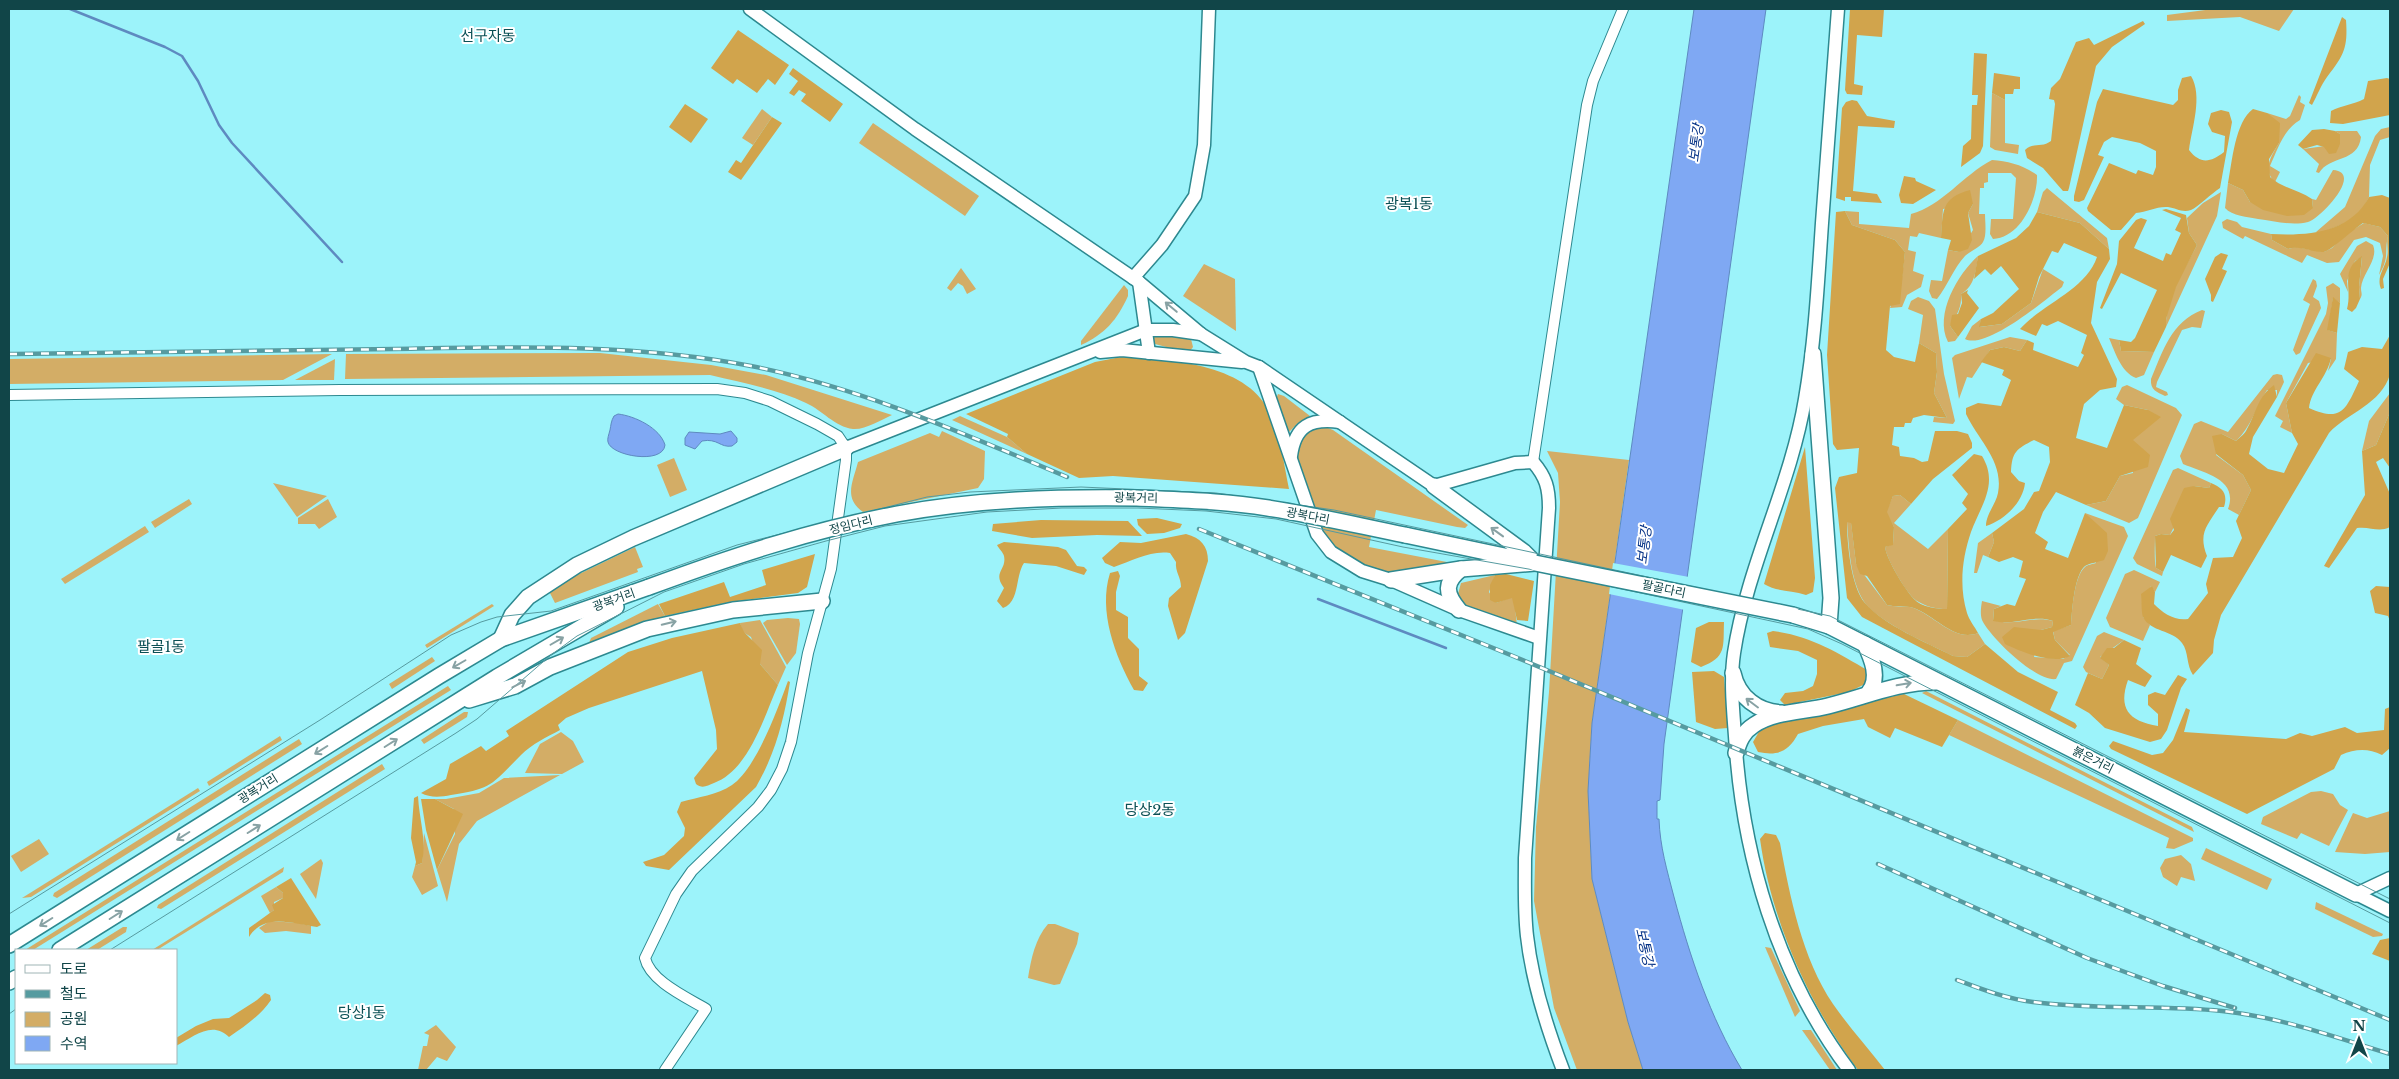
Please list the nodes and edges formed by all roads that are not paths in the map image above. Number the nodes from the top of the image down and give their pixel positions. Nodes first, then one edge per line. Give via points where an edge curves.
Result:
1 (750, 9) edge
2 (1209, 9) edge
3 (1622, 9) edge
4 (1838, 9) edge
5 (1136, 280) junction
6 (1146, 330) junction
7 (1202, 334) junction
8 (1088, 353) junction
9 (1149, 353) junction
10 (1813, 354) junction
11 (1204, 357) junction
12 (1246, 362) junction
13 (1259, 367) junction
14 (9, 396) edge
15 (1340, 422) junction
16 (846, 448) junction
17 (1291, 459) junction
18 (1533, 462) junction
19 (1434, 486) junction
20 (1062, 498) joint
21 (1210, 502) joint
22 (1535, 562) junction
23 (1461, 569) junction
24 (1391, 580) junction
25 (649, 587) junction
26 (822, 601) junction
27 (1459, 610) junction
28 (1792, 616) joint
29 (1829, 626) junction
30 (1539, 638) junction
31 (501, 639) junction
32 (1865, 644) junction
33 (1733, 673) junction
34 (1939, 682) junction
35 (1869, 692) junction
36 (455, 703) junction
37 (1786, 714) junction
38 (1736, 753) junction
39 (2390, 878) edge
40 (2356, 894) junction
41 (2390, 911) edge
42 (9, 945) edge
43 (62, 949) edge
44 (664, 1070) edge
45 (1563, 1070) edge
46 (1849, 1070) edge

1 - 5 main road via 914,128
2 - 5 main road via 1204,145 1194,196
3 - 18 street via 1593,81 1587,105
4 - 10 main road
5 - 6 main road
7 -> 5 main road
6 - 7 main road
6 - 8 main road
6 - 9 main road
7 - 11 main road
7 - 12 main road
8 - 9 main road via 1122,350
8 - 16 main road
9 - 11 main road
10 - 29 highway via 1830,598
10 - 33 main road via 1802,418 1751,584 1734,654
11 - 12 main road
12 - 13 main road
13 - 15 main road
13 - 17 main road
14 - 16 street via 349,390 717,389 745,393 790,410 838,436
15 - 17 main road via 1311,423 1301,429 1293,444
15 - 19 main road
16 - 26 street via 838,529
16 - 31 highway via 577,565 528,598 512,615
17 - 24 main road via 1317,534 1331,552 1362,571
18 - 19 main road via 1515,463
18 - 30 main road via 1544,474 1550,508
22 -> 19 highway
20 - 21 highway, 광복거리, bridge
20 - 25 highway, 정임다리, bridge via 950,506 889,516 740,555
21 - 22 highway, 광복다리, bridge via 1268,508
22 - 23 highway
22 - 28 highway, 팔골다리, bridge
23 - 24 highway
23 - 27 highway via 1453,576 1448,592
24 - 27 main road
25 - 31 highway, 광복거리
36 -> 25 highway, 광복거리
36 -> 26 highway via 515,686 558,663 647,629 733,610
26 - 44 street via 782,769 758,807 686,879 645,958 647,968 655,976 706,1009
27 - 30 main road
28 - 29 highway, 붉은거리
29 - 32 highway, 붉은거리
30 - 45 main road via 1525,904 1532,964
31 -> 42 highway, 광복거리
32 - 34 highway, 붉은거리
32 - 35 highway via 1874,666 1873,687
37 -> 33 highway via 1754,705 1740,690
33 - 38 main road
35 -> 34 highway via 1916,682
34 - 40 highway, 붉은거리
35 - 37 highway via 1828,706
43 -> 36 highway, 광복거리
37 - 38 highway via 1752,726 1739,741
38 - 46 main road via 1751,849 1777,938 1794,979
39 - 40 main road
40 - 41 main road, 붉은거리

